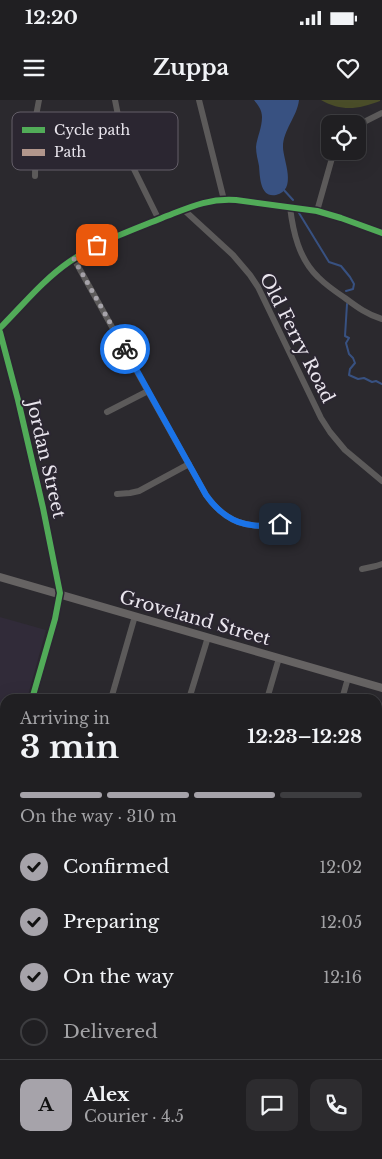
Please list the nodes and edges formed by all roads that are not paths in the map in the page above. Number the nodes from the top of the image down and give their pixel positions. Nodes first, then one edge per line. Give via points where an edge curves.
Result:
1 (199, 100) edge
2 (382, 114) edge
3 (366, 121) edge
4 (331, 160) edge
5 (35, 170) edge
6 (134, 170) edge
7 (35, 176) dead end
8 (224, 200) junction
9 (290, 207) junction
10 (184, 210) junction
11 (317, 211) junction
12 (158, 220) junction
13 (382, 233) edge
14 (74, 259) junction
15 (382, 319) edge
16 (0, 328) edge
17 (0, 332) edge
18 (148, 391) junction
19 (107, 412) dead end
20 (189, 464) junction
21 (382, 481) edge
22 (117, 494) dead end
23 (280, 524) dead end
24 (382, 564) edge
25 (362, 569) dead end
26 (0, 577) edge
27 (60, 594) junction
28 (135, 616) junction
29 (208, 637) junction
30 (279, 658) junction
31 (348, 678) junction
32 (382, 688) edge
33 (34, 694) edge
34 (112, 694) edge
35 (191, 694) edge
36 (268, 694) edge
37 (343, 694) edge

1 - 8 street
2 - 3 street
4 - 11 street
5 - 7 street
6 - 12 street
8 - 9 street
8 - 10 street via 208,201
9 - 11 street
9 - 15 street via 297,241 311,270 357,307
10 - 12 street
10 - 21 street, Old Ferry Road via 250,275 321,418 345,450
11 - 13 street
12 - 14 street via 108,240
14 - 16 street
14 - 18 street
17 - 27 street, Jordan Street via 40,492
18 - 19 street
18 - 20 street
20 - 22 street via 139,491
20 - 23 street via 206,495 218,510 234,521 246,525
24 - 25 street
26 - 27 main road, Groveland Street
27 - 28 main road, Groveland Street
27 - 33 street via 56,619
28 - 29 main road, Groveland Street
28 - 34 street
29 - 30 main road, Groveland Street
29 - 35 street
30 - 31 main road, Groveland Street
30 - 36 street
31 - 32 main road, Groveland Street
31 - 37 street

